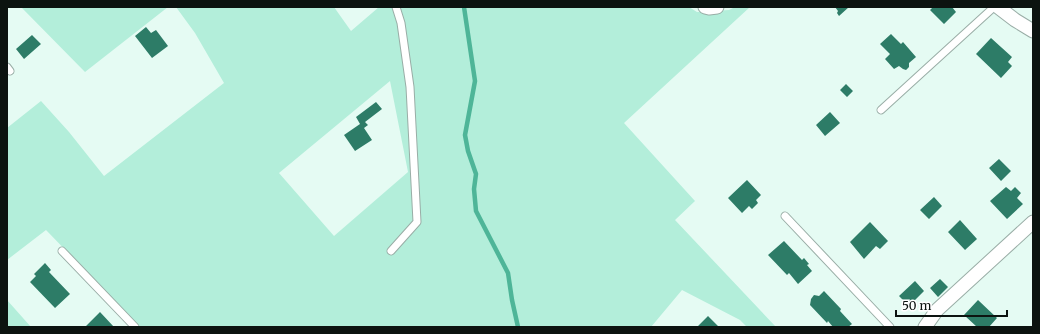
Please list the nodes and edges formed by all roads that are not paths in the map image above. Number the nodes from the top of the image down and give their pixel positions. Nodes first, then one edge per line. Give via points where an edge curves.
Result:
1 (396, 7) edge
2 (705, 7) edge
3 (717, 7) edge
4 (994, 7) edge
5 (998, 7) edge
6 (1033, 31) edge
7 (881, 110) dead end
8 (785, 216) dead end
9 (1033, 222) edge
10 (62, 251) dead end
11 (391, 251) dead end
12 (135, 327) edge
13 (890, 327) edge
14 (925, 327) edge

1 - 11 lane via 401,23 410,88 417,222
2 - 3 street
4 - 7 lane
5 - 6 street
8 - 13 lane
9 - 14 street via 937,310
10 - 12 lane

